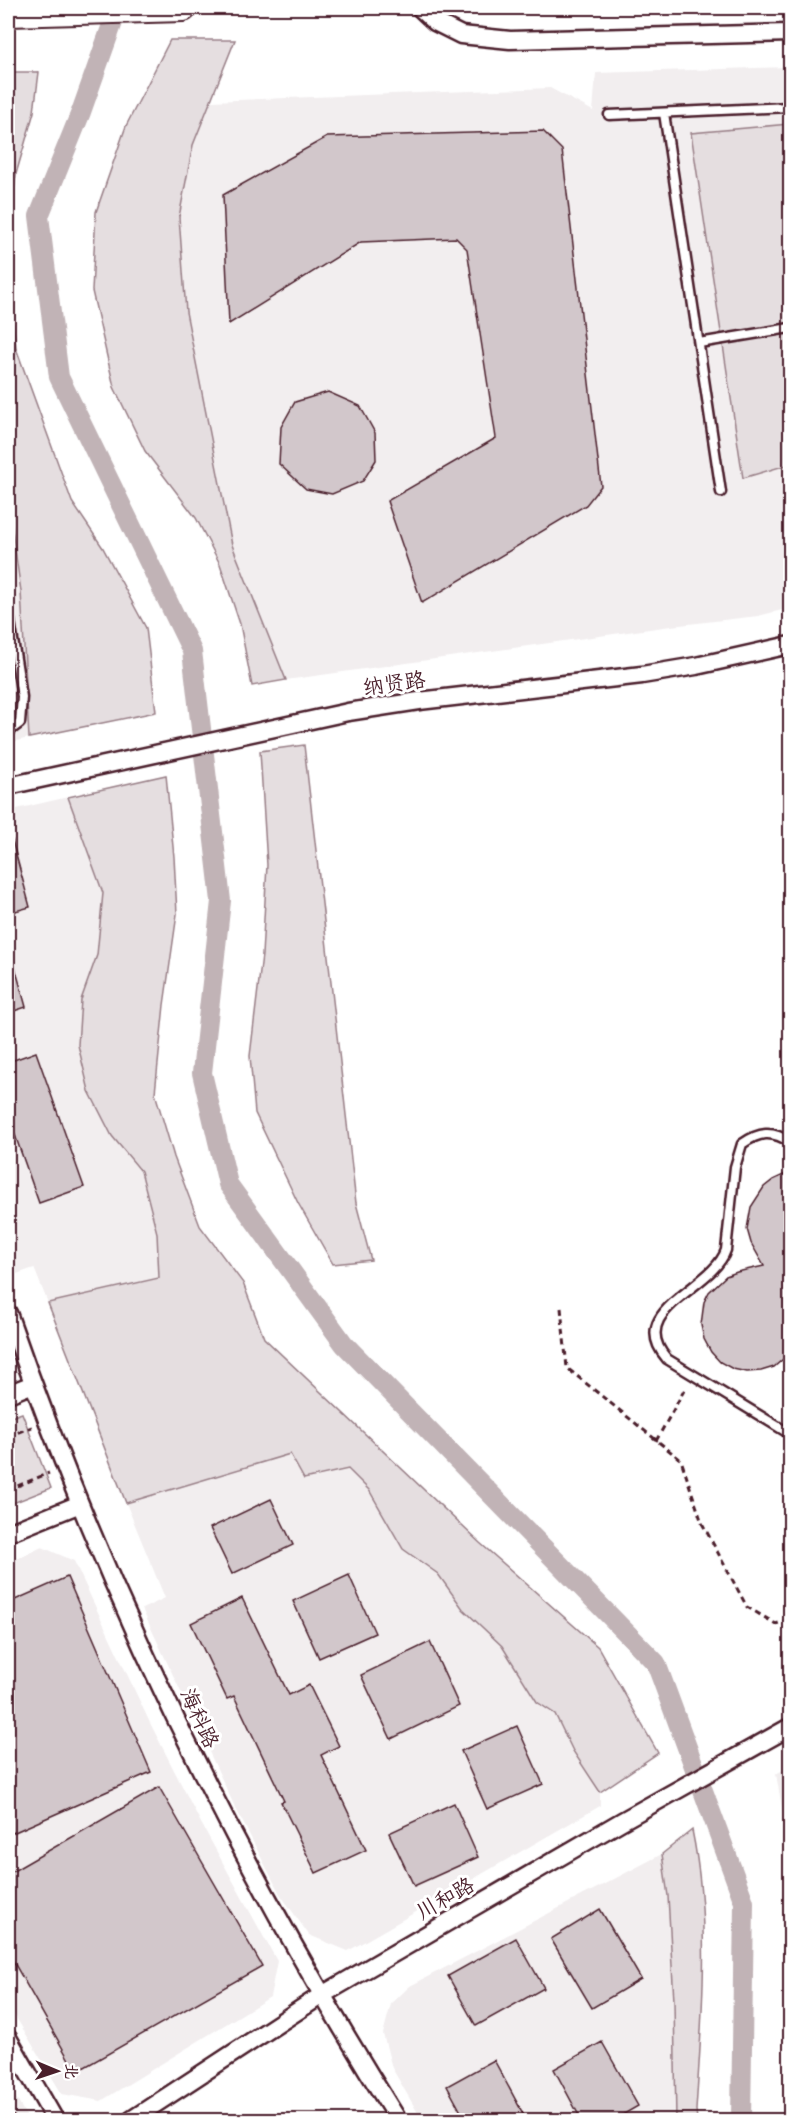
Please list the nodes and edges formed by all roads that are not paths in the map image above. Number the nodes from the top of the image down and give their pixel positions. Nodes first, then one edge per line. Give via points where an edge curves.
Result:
1 (183, 8) edge
2 (420, 8) edge
3 (8, 13) edge
4 (790, 33) edge
5 (790, 107) edge
6 (664, 113) junction
7 (609, 115) dead end
8 (790, 328) edge
9 (699, 344) junction
10 (721, 492) dead end
11 (8, 608) edge
12 (790, 645) edge
13 (8, 732) edge
14 (8, 786) edge
15 (790, 1142) edge
16 (8, 1313) edge
17 (33, 1384) junction
18 (8, 1394) edge
19 (790, 1434) edge
20 (80, 1504) junction
21 (8, 1533) edge
22 (790, 1727) edge
23 (322, 1995) junction
24 (8, 2038) edge
25 (55, 2121) edge
26 (131, 2121) edge
27 (398, 2121) edge

1 - 3 main road
2 - 4 street via 435,22 461,35 510,40
5 - 6 lane
6 - 7 lane
6 - 9 lane
8 - 9 lane
9 - 10 lane
11 - 13 lane via 22,696 20,723
12 - 14 street, 纳贤路 via 642,675 348,712
15 - 19 lane via 760,1134 742,1144 735,1167 723,1260 659,1317 654,1336 667,1359
16 - 17 street, 海科路
17 - 18 street
17 - 20 street, 海科路
20 - 21 street
20 - 23 street, 海科路 via 196,1761 255,1877
22 - 23 street, 川和路
23 - 26 street, 川和路
23 - 27 street, 海科路
24 - 25 street

